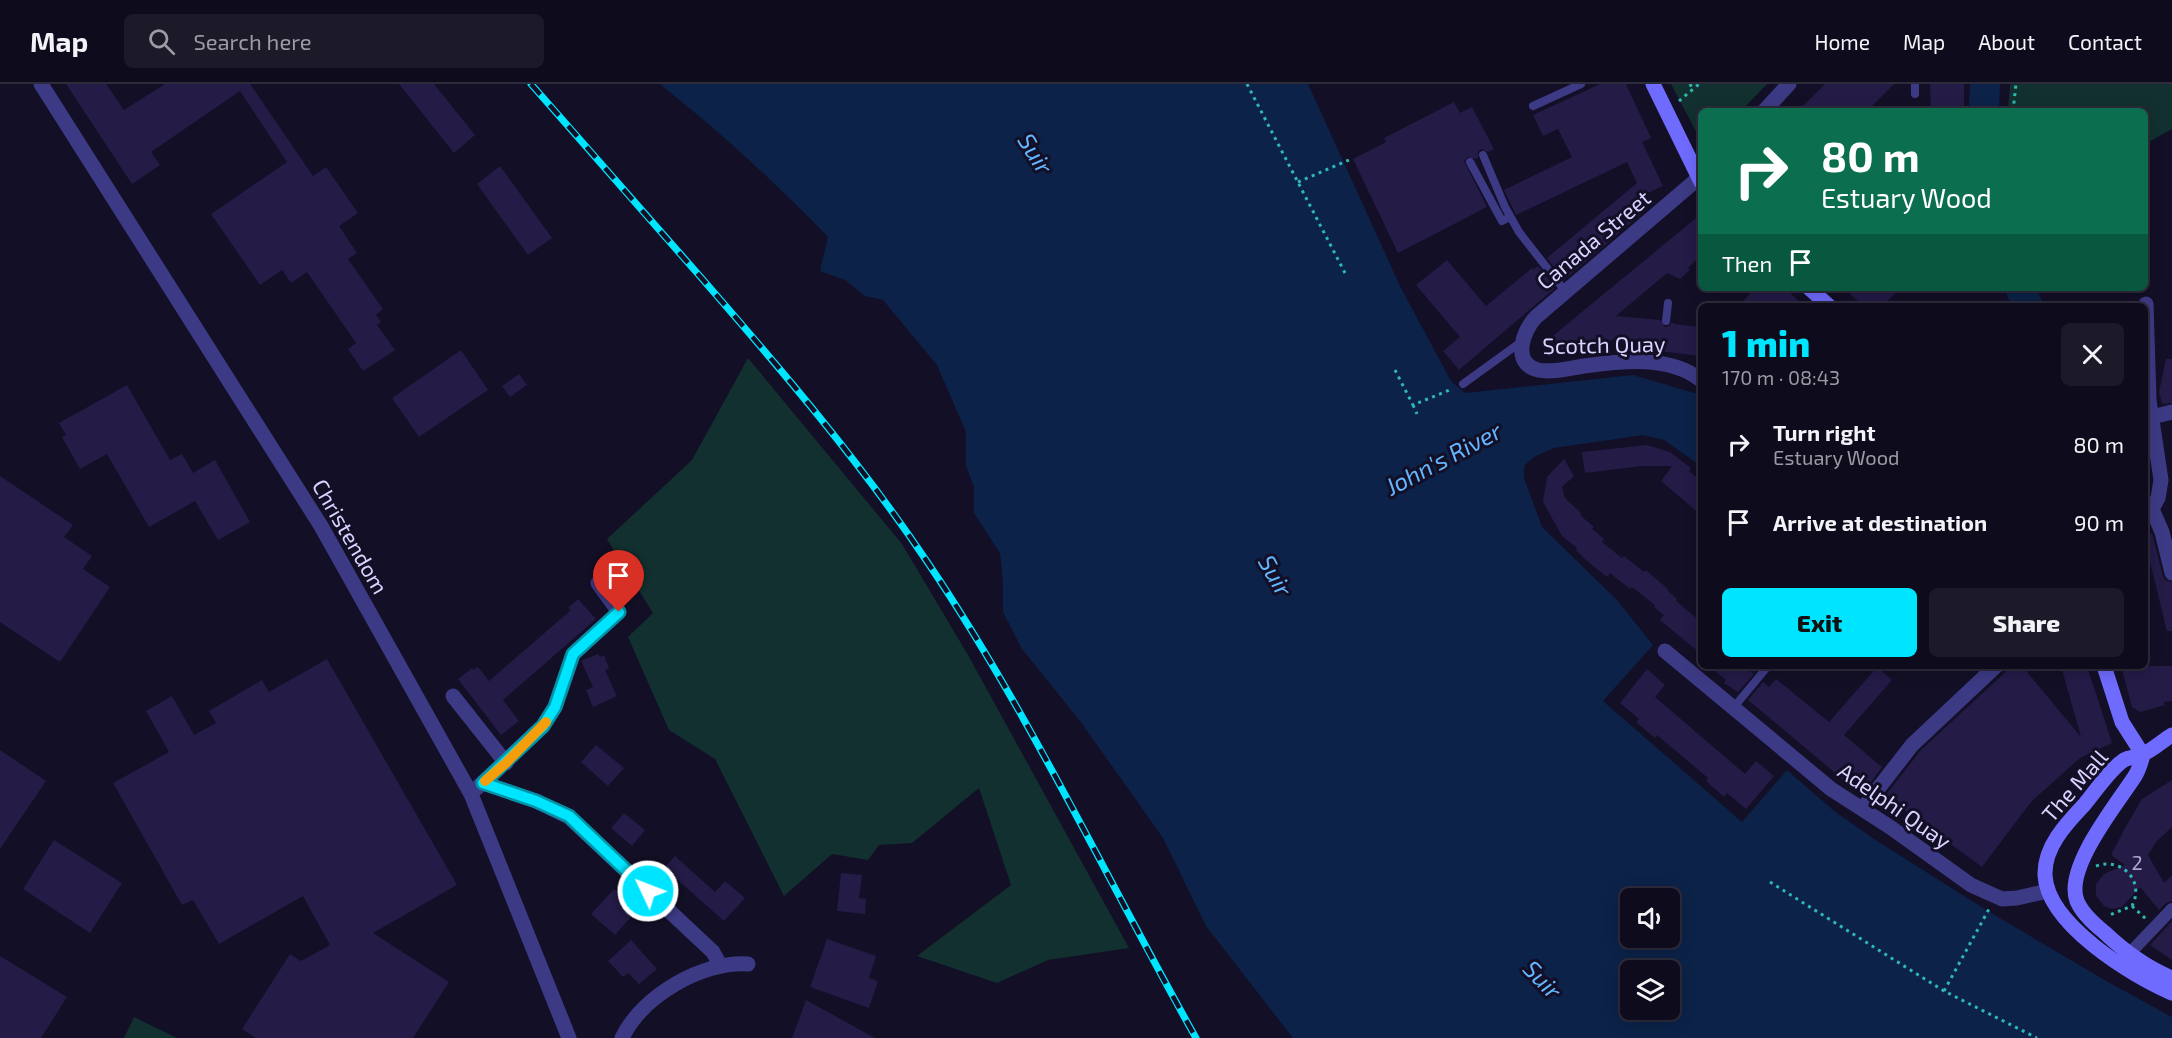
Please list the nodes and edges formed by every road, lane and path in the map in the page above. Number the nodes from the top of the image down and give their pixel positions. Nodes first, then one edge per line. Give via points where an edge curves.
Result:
1 (41, 84) edge
2 (1247, 84) edge
3 (1581, 84) edge
4 (1653, 84) edge
5 (1690, 84) edge
6 (1699, 84) edge
7 (1789, 84) edge
8 (1915, 84) edge
9 (2016, 84) edge
10 (1915, 94) dead end
11 (1533, 106) dead end
12 (1767, 108) edge
13 (2013, 108) edge
14 (1483, 155) dead end
15 (1349, 160) dead end
16 (1470, 162) dead end
17 (1698, 175) edge
18 (1698, 181) edge
19 (1298, 182) junction
20 (1506, 219) junction
21 (1345, 273) dead end
22 (1565, 291) junction
23 (1812, 291) edge
24 (1668, 303) dead end
25 (1826, 303) edge
26 (1666, 321) dead end
27 (1521, 342) junction
28 (1395, 370) dead end
29 (1698, 378) edge
30 (2148, 381) edge
31 (1463, 384) joint
32 (1413, 405) junction
33 (2172, 411) edge
34 (1417, 414) dead end
35 (2152, 417) junction
36 (2166, 495) edge
37 (2148, 511) edge
38 (2172, 573) edge
39 (598, 583) dead end
40 (1665, 651) dead end
41 (1766, 669) edge
42 (1993, 669) edge
43 (2105, 669) edge
44 (453, 696) dead end
45 (1734, 707) junction
46 (2172, 735) edge
47 (2143, 755) junction
48 (506, 763) junction
49 (483, 783) junction
50 (471, 794) junction
51 (1863, 808) junction
52 (2076, 878) junction
53 (1770, 882) dead end
54 (2048, 891) junction
55 (1995, 897) junction
56 (2172, 909) edge
57 (2096, 925) junction
58 (2130, 953) junction
59 (748, 964) dead end
60 (720, 965) junction
61 (2172, 978) edge
62 (1944, 991) junction
63 (2172, 993) edge
64 (569, 1038) edge
65 (622, 1038) edge
66 (2037, 1038) edge

1 - 50 street, Christendom via 321,526
2 - 19 path
3 - 11 lane
4 - 17 main road
5 - 6 path via 1693,90
7 - 12 street
8 - 10 lane
9 - 13 path
14 - 20 lane
15 - 19 path
16 - 20 lane
18 - 22 street, Canada Street
19 - 21 path
20 - 22 lane
22 - 27 street, Canada Street via 1530,322
23 - 25 main road
24 - 26 lane
27 - 29 street, Scotch Quay via 1526,362 1539,370 1661,357
27 - 31 lane
28 - 32 path
30 - 35 street
31 - 32 path
32 - 34 path
33 - 35 street
35 - 36 street
36 - 37 street
37 - 38 street via 2162,532
39 - 48 street via 619,612 573,654 555,707 543,726
40 - 45 street, Adelphi Quay
41 - 45 lane
42 - 51 street via 1912,745
43 - 47 main road via 2122,723
44 - 48 street
45 - 51 street, Adelphi Quay via 1831,789
46 - 47 main road, The Mall
47 - 52 main road, The Mall via 2136,775 2114,806
47 - 54 main road, The Mall via 2118,765 2059,834 2046,864
48 - 49 street
49 - 50 street
49 - 60 street via 569,816 713,951
50 - 64 street, Christendom
51 - 55 street, Adelphi Quay via 1971,885
52 - 54 main road
52 - 57 main road via 2077,902
52 - 57 path via 2103,864 2130,873 2136,888 2132,906 2105,916
53 - 62 path
54 - 55 street, Adelphi Quay via 2017,898
54 - 63 main road via 2068,921 2084,936 2134,973
55 - 62 path
56 - 58 street
57 - 58 main road
58 - 61 main road
59 - 60 street
60 - 65 street via 658,995 638,1012
62 - 66 path

